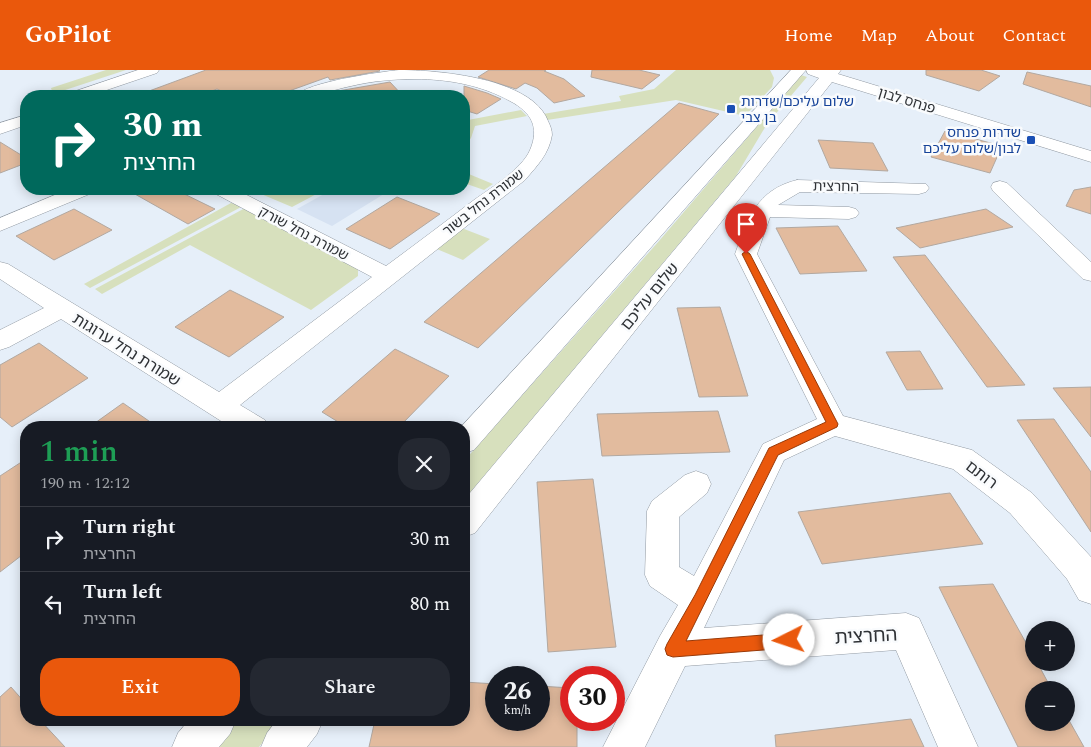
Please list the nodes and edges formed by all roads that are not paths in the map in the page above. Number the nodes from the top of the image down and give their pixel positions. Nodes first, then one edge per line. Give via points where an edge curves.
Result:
1 (152, 70) edge
2 (169, 71) edge
3 (830, 71) edge
4 (874, 74) dead end
5 (786, 77) edge
6 (886, 87) junction
7 (93, 90) edge
8 (113, 90) edge
9 (321, 90) edge
10 (810, 97) junction
11 (20, 115) edge
12 (0, 122) edge
13 (20, 122) edge
14 (0, 129) edge
15 (1091, 143) edge
16 (1091, 157) edge
17 (1000, 187) dead end
18 (919, 188) dead end
19 (71, 195) edge
20 (233, 195) edge
21 (762, 211) junction
22 (849, 212) dead end
23 (0, 225) edge
24 (0, 269) edge
25 (1091, 274) edge
26 (388, 276) junction
27 (62, 309) junction
28 (0, 341) edge
29 (220, 406) junction
30 (244, 421) edge
31 (832, 424) junction
32 (470, 435) edge
33 (696, 484) dead end
34 (470, 516) edge
35 (1091, 588) edge
36 (700, 600) junction
37 (673, 649) junction
38 (211, 726) edge
39 (298, 726) edge
40 (958, 746) edge
41 (192, 747) edge
42 (281, 747) edge
43 (624, 747) edge

1 - 7 street
2 - 8 street
3 - 6 street, פנחס לבון
3 - 10 street, שלום עליכם
4 - 6 street
5 - 32 street
6 - 10 street via 843,88
6 - 15 street, פנחס לבון
6 - 16 street, פנחס לבון
9 - 26 street, שמורת נחל בשור via 362,79 399,75 443,76 512,94 535,110 542,123 542,146 529,166
10 - 34 street, שלום עליכם
11 - 12 street
13 - 14 street
17 - 25 street
18 - 21 street, החרצית via 798,186 782,191
19 - 23 street
20 - 26 street, שמורת נחל שורק
21 - 22 street, החרצית
21 - 31 street, החרצית via 746,254
24 - 27 street, שמורת נחל ערוגות
26 - 29 street, שמורת נחל בשור
27 - 28 street
27 - 29 street, שמורת נחל ערוגות
29 - 30 street, שמורת נחל ערוגות
31 - 35 street, רותם via 962,459 1021,503 1079,568
31 - 36 street via 773,452
33 - 36 street via 663,511 662,575
36 - 37 street
37 - 40 street, החרצית via 906,631
37 - 43 street
38 - 41 street
39 - 42 street

